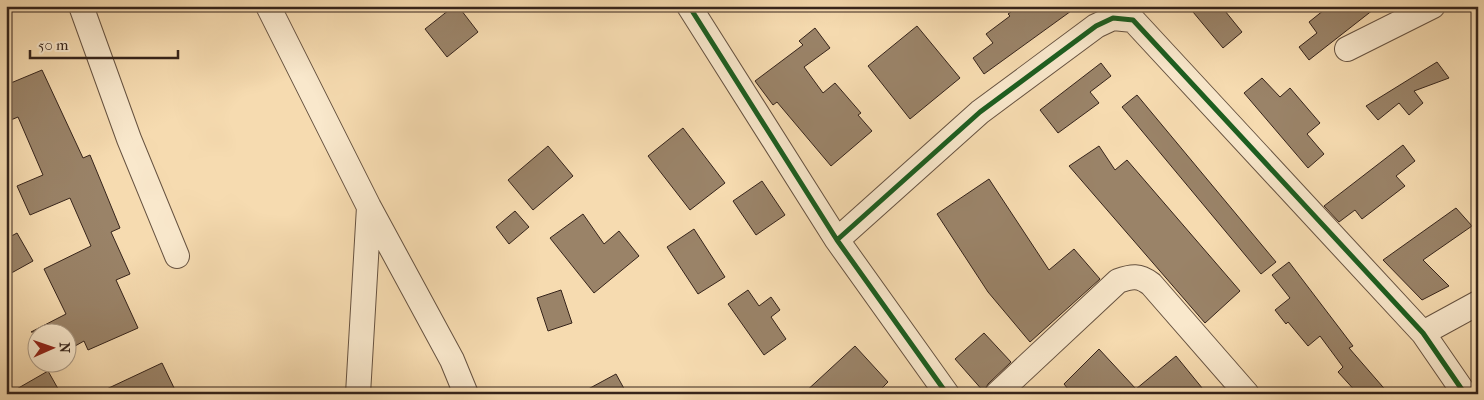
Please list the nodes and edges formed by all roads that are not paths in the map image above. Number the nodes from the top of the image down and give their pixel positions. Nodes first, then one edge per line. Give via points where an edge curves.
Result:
1 (81, 6) edge
2 (268, 6) edge
3 (689, 6) edge
4 (1433, 6) edge
5 (1347, 49) dead end
6 (369, 207) junction
7 (837, 240) junction
8 (177, 256) dead end
9 (1478, 303) edge
10 (1423, 332) junction
11 (358, 394) edge
12 (466, 394) edge
13 (947, 394) edge
14 (997, 394) edge
15 (1247, 394) edge
16 (1465, 394) edge

1 - 8 street via 129,139
2 - 6 street
3 - 7 street
4 - 5 street
6 - 11 street
6 - 12 street via 452,360
7 - 10 street via 980,112 1096,26 1113,18 1133,20
7 - 13 street
9 - 10 street
10 - 16 street
14 - 15 street via 1118,281 1133,275 1151,284

